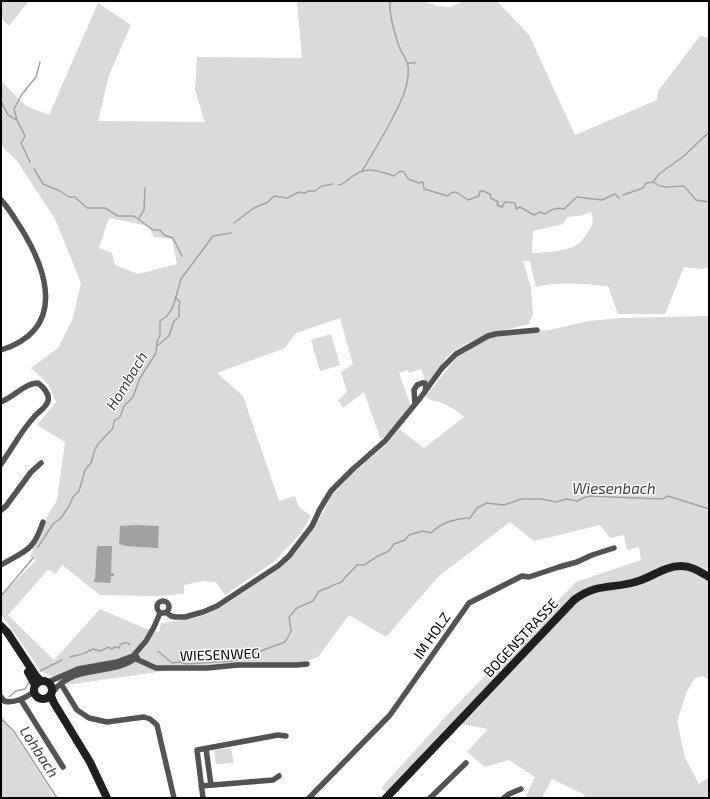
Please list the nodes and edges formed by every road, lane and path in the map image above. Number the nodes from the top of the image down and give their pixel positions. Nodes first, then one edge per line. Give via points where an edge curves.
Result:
1 (1, 200) edge
2 (537, 330) dead end
3 (1, 350) edge
4 (425, 392) junction
5 (1, 402) edge
6 (415, 404) junction
7 (1, 463) edge
8 (41, 463) dead end
9 (1, 510) edge
10 (43, 522) dead end
11 (614, 548) dead end
12 (1, 564) edge
13 (709, 577) edge
14 (167, 612) junction
15 (160, 613) junction
16 (1, 627) edge
17 (134, 657) junction
18 (307, 664) dead end
19 (61, 684) junction
20 (37, 689) junction
21 (49, 696) junction
22 (1, 697) edge
23 (21, 700) junction
24 (286, 736) dead end
25 (206, 749) junction
26 (466, 763) dead end
27 (63, 767) dead end
28 (279, 776) dead end
29 (211, 785) junction
30 (201, 786) junction
31 (521, 789) dead end
32 (107, 798) edge
33 (174, 798) edge
34 (202, 798) edge
35 (309, 798) edge
36 (386, 798) edge
37 (430, 798) edge
38 (504, 798) edge

1 - 3 street via 34,251 46,288 45,308 40,321 24,340
2 - 4 street via 495,334 475,343 456,354
4 - 6 street
4 - 6 street via 425,383 417,385 414,390
5 - 7 street via 33,383 42,386 48,395 48,401 43,409 34,417
6 - 14 street via 385,441 331,491 312,526 278,566 217,606 203,612 175,617
8 - 9 street
10 - 12 street via 38,537 28,550
11 - 35 street, IM HOLZ via 529,577 522,576 469,603 390,715
13 - 36 main road, BOGENSTRASSE via 691,567 671,567 634,583 599,587 582,593
14 - 15 street
14 - 15 street via 169,605 166,601 160,601 156,607
15 - 17 street via 149,643
16 - 20 main road via 36,676
17 - 18 street, WIESENWEG via 156,668
17 - 19 street via 119,666 80,673
17 - 20 street via 78,669
19 - 21 street
19 - 33 street via 77,710 89,718 107,722 144,717 157,725
20 - 21 main road via 41,700
20 - 21 main road via 51,685
20 - 23 street
21 - 32 main road via 90,762
22 - 23 street via 8,702
23 - 27 street
24 - 25 street via 278,735
25 - 29 street
25 - 30 street via 196,750
26 - 37 street
28 - 29 street via 273,780
29 - 30 street
30 - 34 street
31 - 38 street

